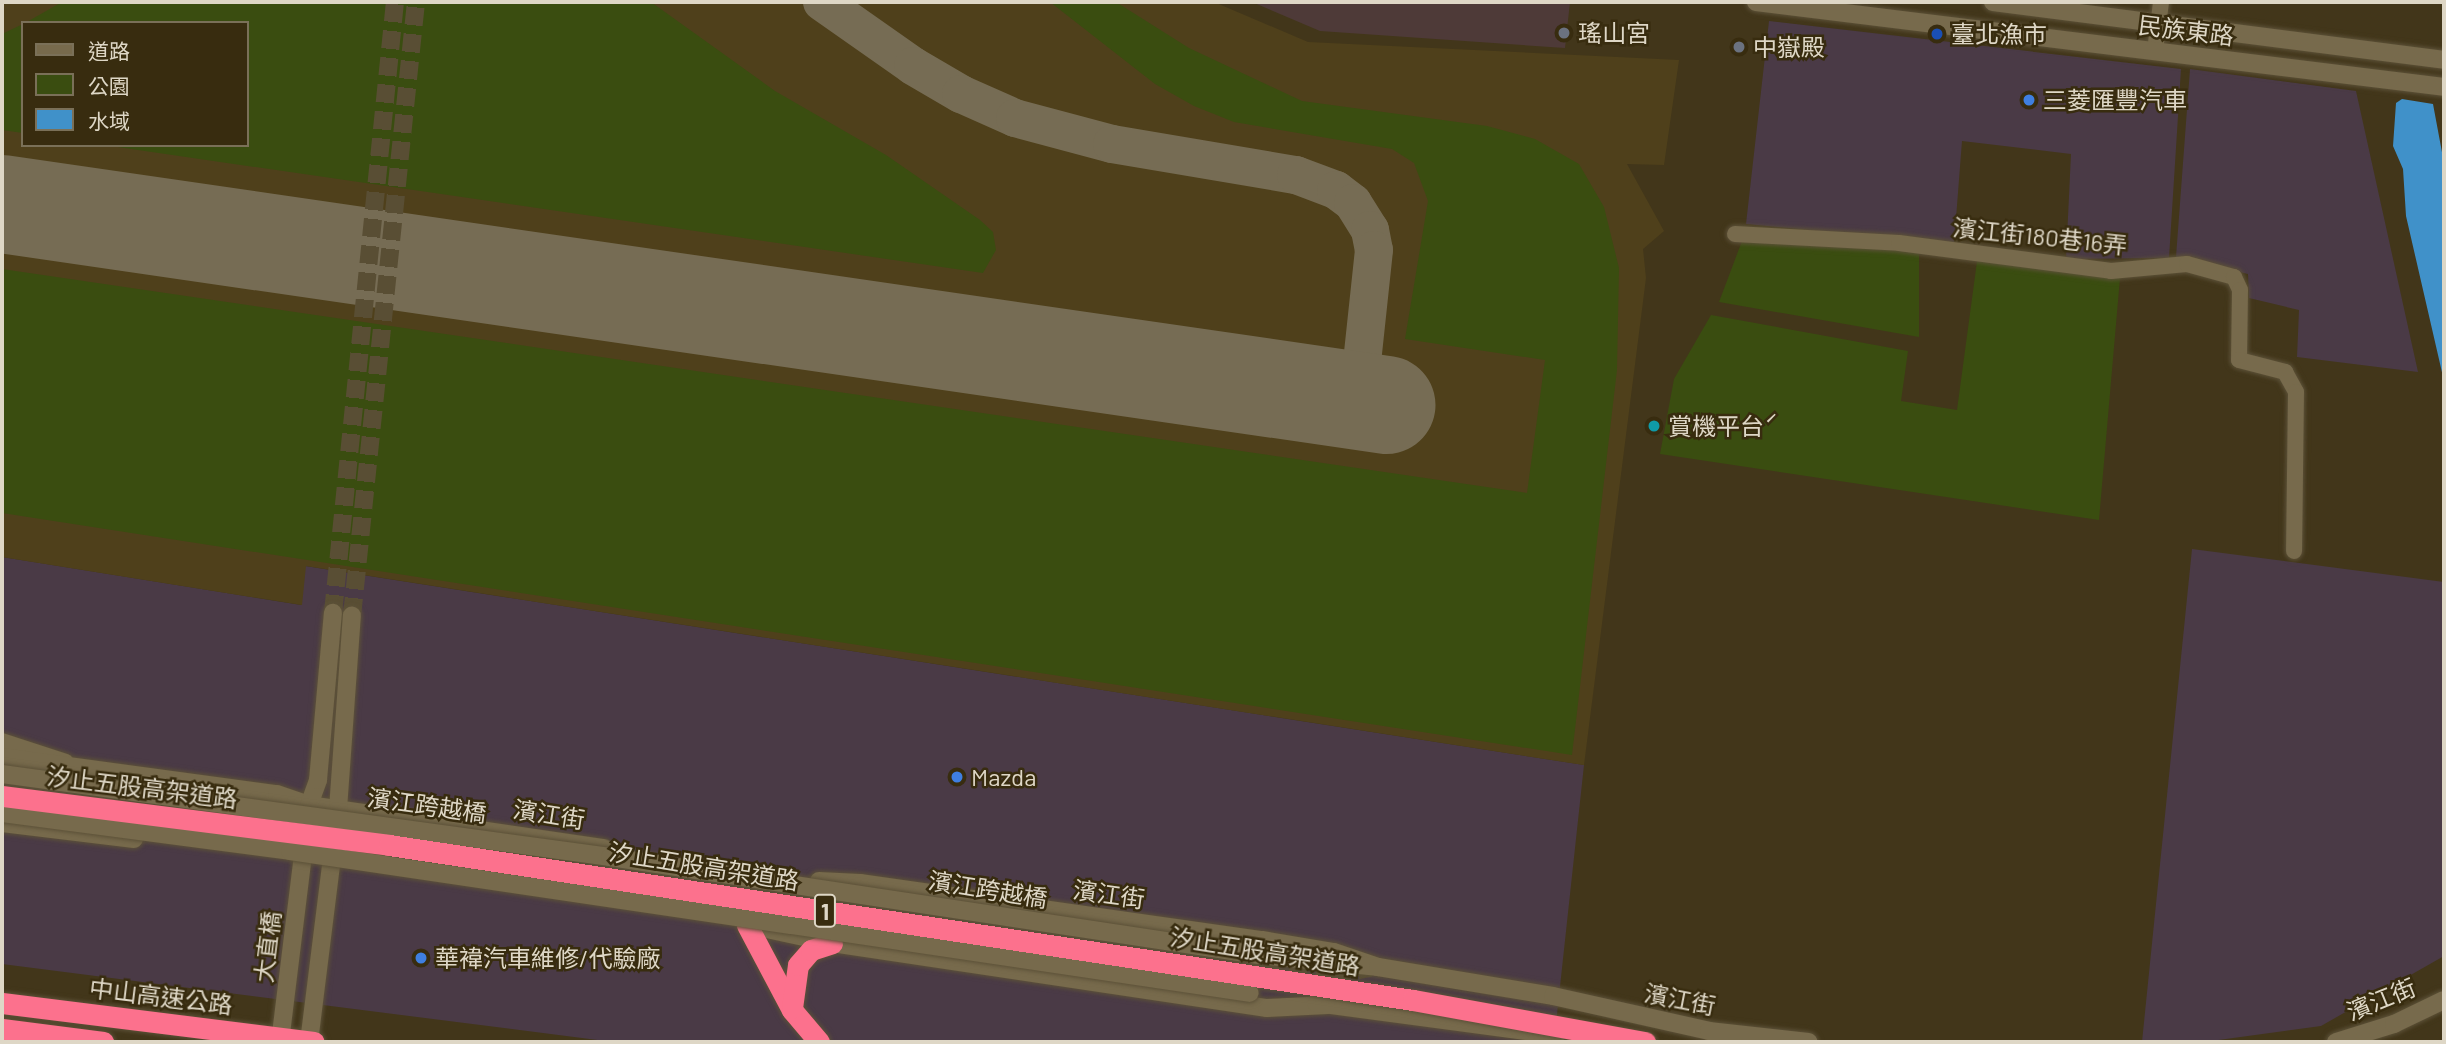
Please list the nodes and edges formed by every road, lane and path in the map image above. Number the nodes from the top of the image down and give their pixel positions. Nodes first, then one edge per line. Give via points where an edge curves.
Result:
1 (1756, 2) edge
2 (1993, 2) edge
3 (2161, 2) edge
4 (2158, 23) junction
5 (2280, 39) junction
6 (2155, 51) junction
7 (2444, 60) edge
8 (2277, 66) junction
9 (2444, 87) edge
10 (1735, 234) dead end
11 (2294, 551) dead end
12 (333, 613) tunnel mouth
13 (352, 616) tunnel mouth
14 (2, 741) edge
15 (2, 757) edge
16 (78, 766) junction
17 (2, 774) edge
18 (2, 796) edge
19 (310, 805) junction
20 (338, 809) junction
21 (2, 813) edge
22 (2, 823) edge
23 (303, 858) junction
24 (332, 860) junction
25 (726, 868) junction
26 (747, 925) junction
27 (832, 943) junction
28 (1259, 955) joint
29 (1378, 967) junction
30 (2444, 1000) edge
31 (2, 1003) edge
32 (1328, 1004) junction
33 (792, 1010) junction
34 (2, 1029) edge
35 (103, 1042) edge
36 (280, 1042) edge
37 (309, 1042) edge
38 (314, 1042) edge
39 (819, 1042) edge
40 (1611, 1042) edge
41 (1645, 1042) edge
42 (1808, 1042) edge
43 (2336, 1042) edge

1 - 6 main road, 民族東路
2 - 4 main road, 民族東路
3 - 4 street
4 - 5 main road, 民族東路
4 - 6 street
5 - 7 main road, 民族東路
5 - 8 main road
6 - 8 main road, 民族東路
8 - 9 main road, 民族東路
10 - 11 street, 濱江街180巷16弄 via 1899,243 2111,271 2187,264 2234,277 2240,290 2239,360 2285,372 2297,392
12 - 19 main road, 大直橋 via 318,780
13 - 20 main road
14 - 16 street
15 - 16 main road, 濱江街
16 - 19 main road, 濱江街 via 277,794
17 - 28 main road, 濱江跨越橋, bridge via 610,856
18 - 41 highway, 汐止五股高架道路 / 1, bridge via 389,845 1413,1000
19 - 20 main road, 濱江街
19 - 23 main road, 大直橋
20 - 24 main road
20 - 25 main road, 濱江街
21 - 32 main road, bridge via 290,850
22 - 23 main road
23 - 24 main road
23 - 36 main road, 大直橋
24 - 26 main road via 554,891
24 - 37 main road
25 - 26 main road
25 - 29 main road, 濱江街 via 1262,940 1334,952
26 - 27 main road
26 - 33 highway
27 - 32 main road via 1267,1008
27 - 33 highway via 811,950 798,965
28 - 29 main road, 濱江街
29 - 42 main road, 濱江街 via 1553,996 1709,1031
30 - 43 main road, 濱江街 via 2394,1024
31 - 38 highway, 中山高速公路
32 - 40 main road
33 - 39 highway
34 - 35 highway

